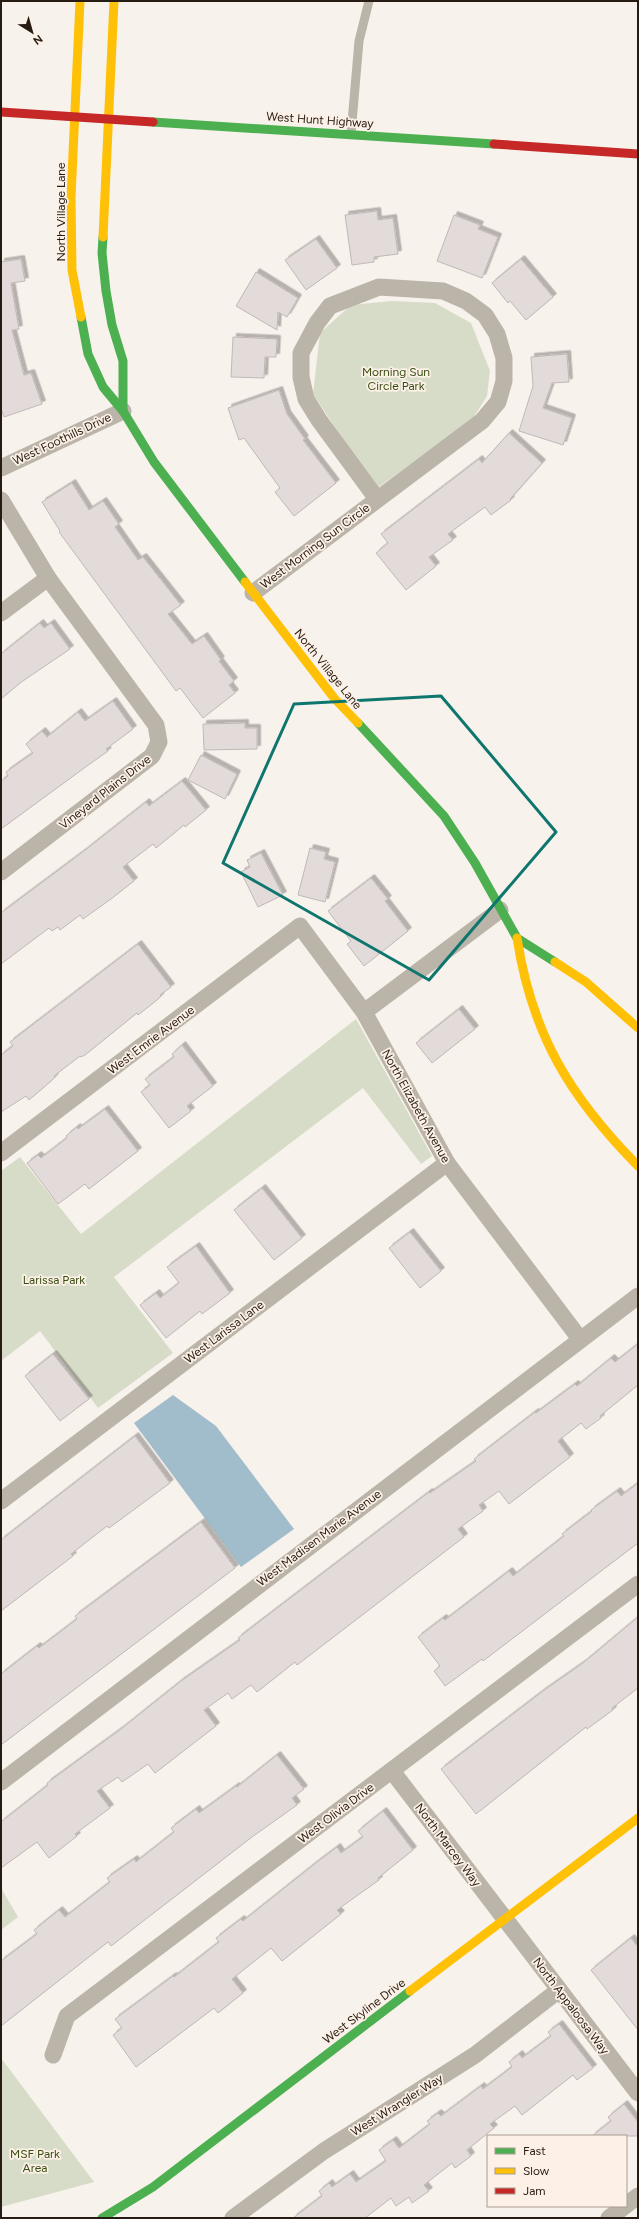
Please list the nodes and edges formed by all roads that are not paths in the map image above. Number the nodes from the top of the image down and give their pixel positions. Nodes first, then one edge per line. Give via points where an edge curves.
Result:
1 (80, 1) edge
2 (114, 1) edge
3 (369, 1) edge
4 (1, 112) edge
5 (75, 117) junction
6 (107, 118) junction
7 (351, 134) junction
8 (638, 154) edge
9 (123, 411) junction
10 (1, 468) edge
11 (377, 499) junction
12 (1, 500) edge
13 (48, 578) junction
14 (253, 593) junction
15 (1, 613) edge
16 (1, 872) edge
17 (500, 910) junction
18 (300, 926) joint
19 (517, 938) junction
20 (364, 1012) junction
21 (638, 1028) edge
22 (1, 1154) edge
23 (447, 1163) junction
24 (638, 1166) edge
25 (638, 1296) edge
26 (580, 1339) junction
27 (1, 1501) edge
28 (638, 1584) edge
29 (392, 1771) junction
30 (1, 1782) edge
31 (638, 1818) edge
32 (505, 1919) junction
33 (559, 1990) junction
34 (53, 2055) dead end
35 (638, 2092) edge
36 (638, 2196) edge
37 (627, 2205) edge
38 (625, 2207) edge
39 (102, 2218) edge
40 (233, 2218) edge
41 (609, 2218) edge

1 - 5 street, North Village Lane
2 - 6 street
3 - 7 lane via 359,42
4 - 5 street, West Hunt Highway
5 - 6 street, West Hunt Highway
5 - 9 street, North Village Lane via 71,204 73,276 88,354 103,387
6 - 7 street, West Hunt Highway
6 - 9 street via 102,253 112,325 123,362
7 - 8 street, West Hunt Highway
9 - 10 street, West Foothills Drive
9 - 14 street, North Village Lane via 154,462
11 - 11 street, West Morning Sun Circle via 482,421 498,402 504,381 504,358 497,334 486,315 466,301 443,291 379,287 330,306 317,323 301,353 301,377 306,399
11 - 14 street, West Morning Sun Circle
12 - 13 street, Vineyard Plains Drive
13 - 15 street
13 - 16 street, Vineyard Plains Drive via 156,725 160,742 152,756
14 - 17 street, North Village Lane via 334,698 444,816 475,863
17 - 19 street, North Village Lane
17 - 20 street
18 - 20 street, North Elizabeth Avenue
18 - 22 street, West Emrie Avenue
19 - 21 street, North Village Lane via 586,982
19 - 24 street, North Village Lane via 520,965 532,1012 555,1062 588,1112
20 - 23 street, North Elizabeth Avenue
23 - 26 street, North Elizabeth Avenue
23 - 27 street, West Larissa Lane
25 - 26 street, West Madisen Marie Avenue
26 - 30 street, West Madisen Marie Avenue
28 - 29 street, West Olivia Drive
29 - 32 street, North Marcey Way
29 - 34 street, West Olivia Drive via 67,2016
31 - 32 street, West Skyline Drive
32 - 33 street, North Appaloosa Way
32 - 39 street, West Skyline Drive via 153,2187
33 - 35 street, North Appaloosa Way
33 - 40 street, West Wrangler Way via 474,2055 324,2151
36 - 37 street
38 - 41 street

